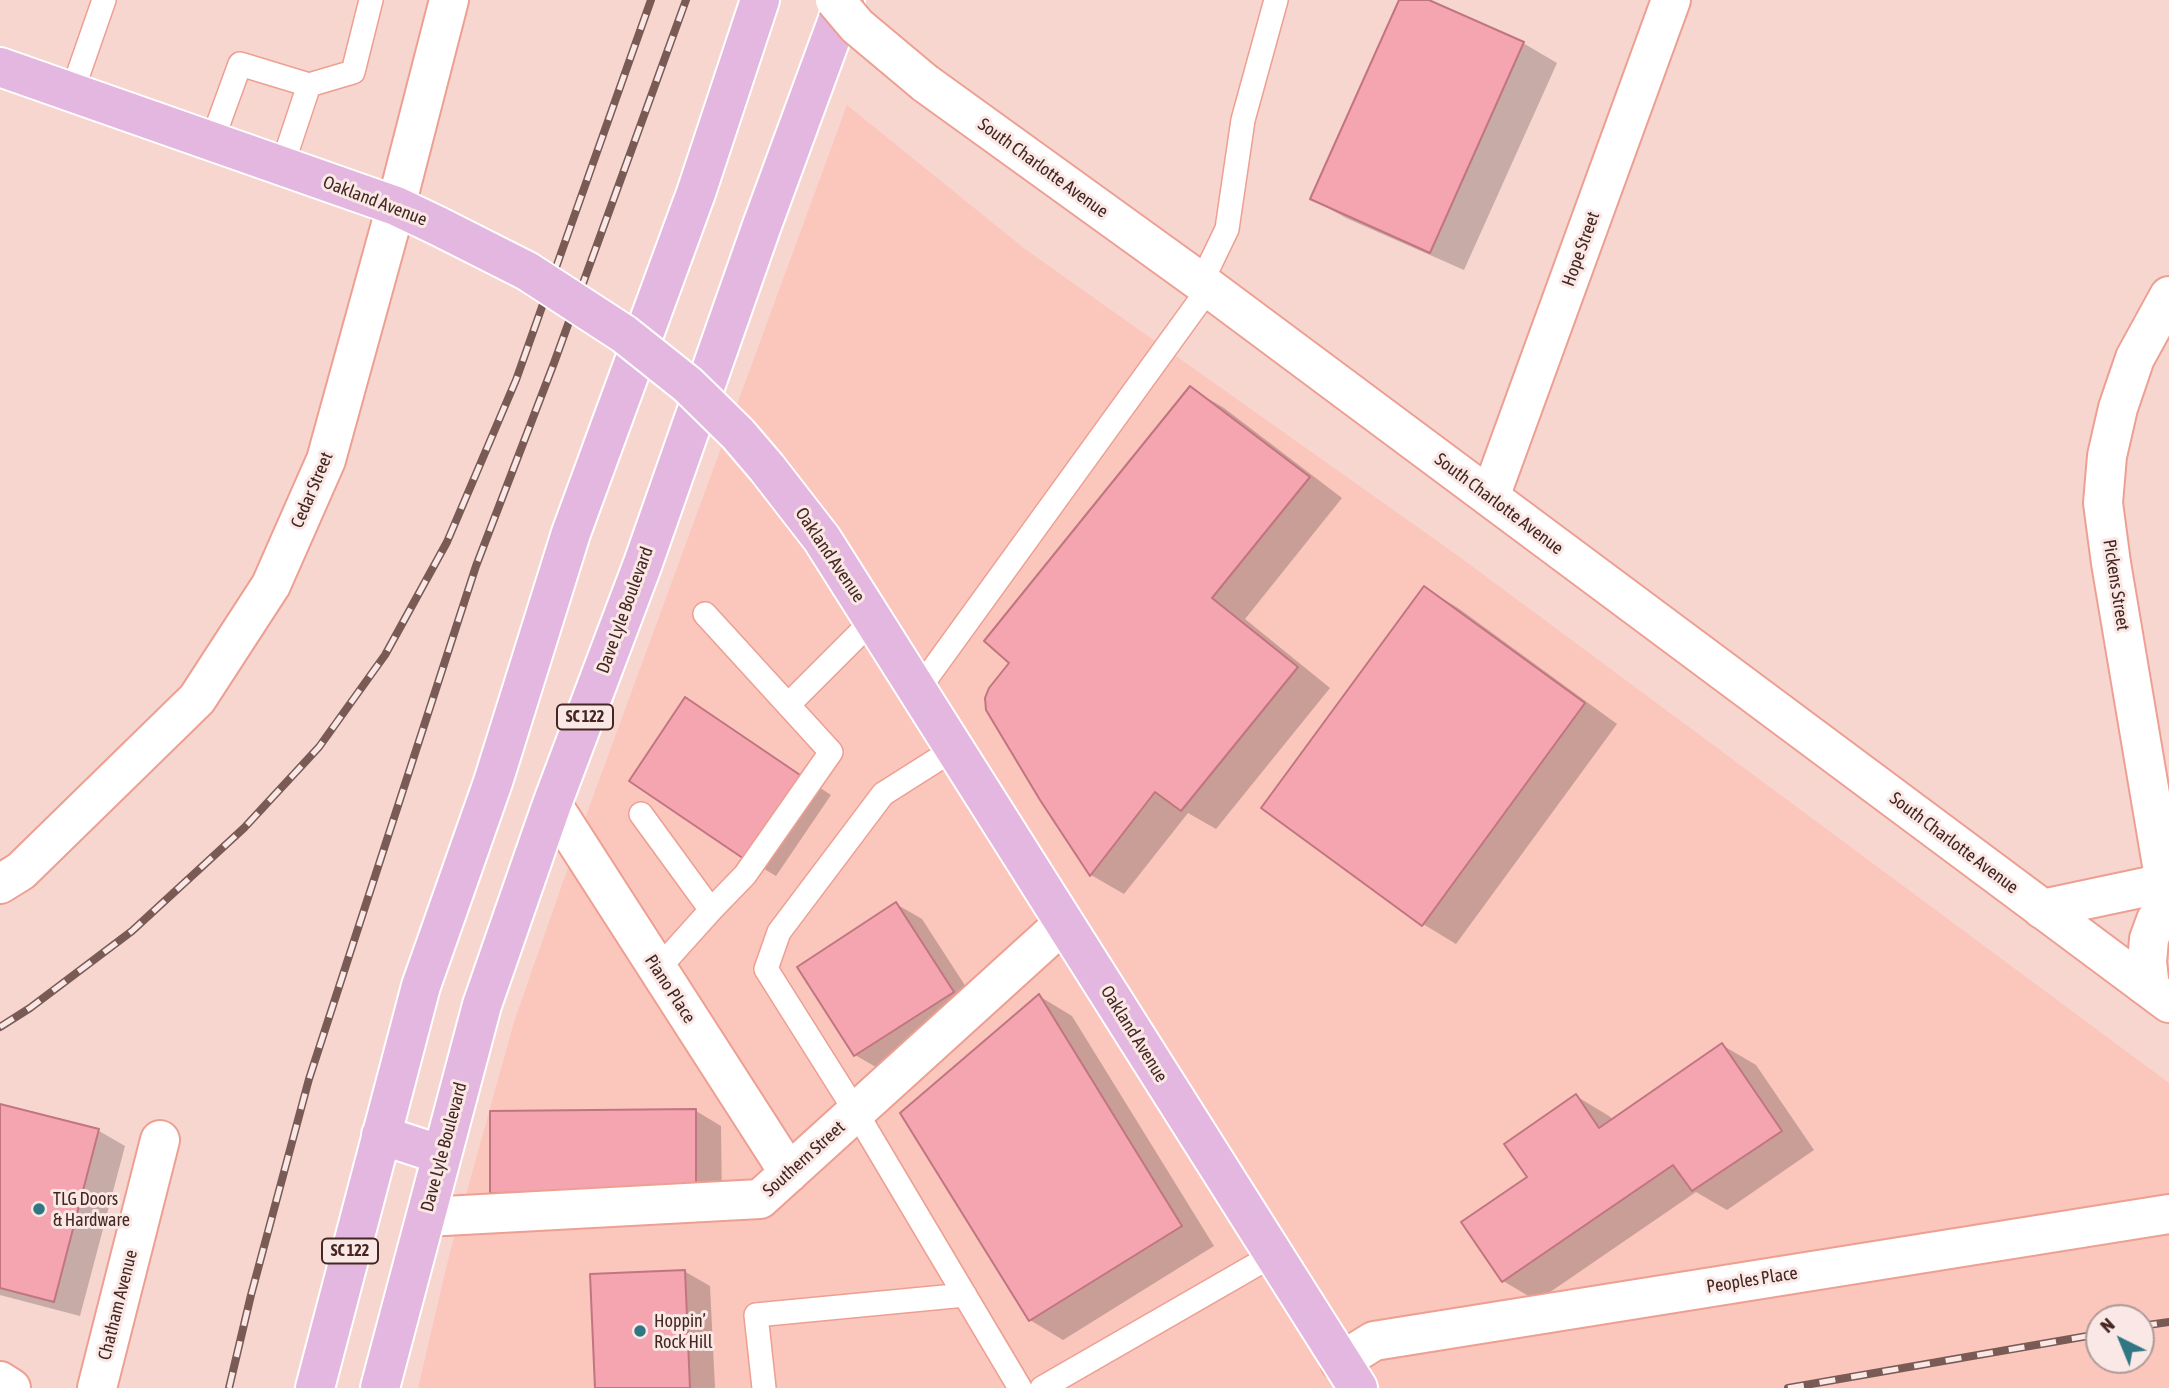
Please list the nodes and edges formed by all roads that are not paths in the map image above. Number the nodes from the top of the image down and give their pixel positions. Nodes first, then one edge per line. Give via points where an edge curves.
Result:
1 (104, 0) edge
2 (371, 0) edge
3 (449, 0) edge
4 (760, 0) edge
5 (835, 0) edge
6 (845, 0) edge
7 (1276, 0) edge
8 (1671, 0) edge
9 (0, 67) edge
10 (309, 85) junction
11 (72, 93) junction
12 (212, 141) junction
13 (282, 166) junction
14 (396, 206) junction
15 (1205, 286) junction
16 (2169, 296) edge
17 (1490, 497) junction
18 (705, 614) dead end
19 (873, 620) junction
20 (918, 690) junction
21 (788, 705) junction
22 (954, 749) junction
23 (552, 804) junction
24 (641, 814) dead end
25 (0, 884) edge
26 (2168, 890) edge
27 (2042, 909) junction
28 (710, 910) junction
29 (1064, 923) junction
30 (657, 969) junction
31 (2157, 994) edge
32 (856, 1112) junction
33 (382, 1135) junction
34 (160, 1140) dead end
35 (442, 1155) junction
36 (789, 1173) junction
37 (2169, 1214) edge
38 (426, 1217) junction
39 (1273, 1255) junction
40 (965, 1296) junction
41 (1349, 1375) edge
42 (0, 1381) edge
43 (11, 1388) edge
44 (97, 1388) edge
45 (315, 1388) edge
46 (380, 1388) edge
47 (764, 1388) edge
48 (1020, 1388) edge
49 (1042, 1388) edge

1 - 11 lane
2 - 10 lane via 352,72
3 - 14 street, Cedar Street
4 - 33 main road, SC 122 via 696,193 571,533 480,822 421,986
5 - 15 street, South Charlotte Avenue, bridge via 857,26 925,83
6 - 23 main road, Dave Lyle Boulevard / SC 122
7 - 15 lane via 1242,120 1227,229
8 - 17 street, Hope Street
9 - 11 main road, Oakland Avenue
10 - 12 lane via 240,64
10 - 13 lane
11 - 12 main road, Oakland Avenue
12 - 13 main road, Oakland Avenue
13 - 14 main road, Oakland Avenue
14 - 19 main road, Oakland Avenue, bridge via 527,271 624,334 688,385 767,468 822,538
14 - 25 street, Cedar Street via 326,460 271,585 197,699 20,871
15 - 17 street, South Charlotte Avenue
15 - 20 lane
16 - 26 street, Pickens Street via 2135,358 2119,408 2107,456 2104,503
17 - 27 street, South Charlotte Avenue
18 - 21 lane
19 - 20 main road, Oakland Avenue
19 - 21 lane
20 - 22 main road, Oakland Avenue
21 - 28 lane via 831,752 745,875
22 - 29 main road, Oakland Avenue
22 - 32 lane via 883,794 779,932 766,969
23 - 30 street, Piano Place
23 - 35 main road, Dave Lyle Boulevard / SC 122 via 482,1005
24 - 28 lane
26 - 27 street
26 - 31 street via 2149,939 2149,979
27 - 31 street, South Charlotte Avenue
28 - 30 lane
29 - 32 street, Southern Street
29 - 39 main road, Oakland Avenue
30 - 36 street, Piano Place
32 - 36 street, Southern Street
32 - 40 lane
33 - 35 main road
33 - 45 main road, SC 122
34 - 44 street, Chatham Avenue
35 - 38 main road, Dave Lyle Boulevard / SC 122
36 - 38 street, Southern Street via 760,1199
37 - 41 street, Peoples Place via 1374,1340
38 - 46 main road, Dave Lyle Boulevard / SC 122
39 - 41 main road, Oakland Avenue
39 - 49 lane
40 - 47 lane via 756,1315
40 - 48 lane
42 - 43 street

